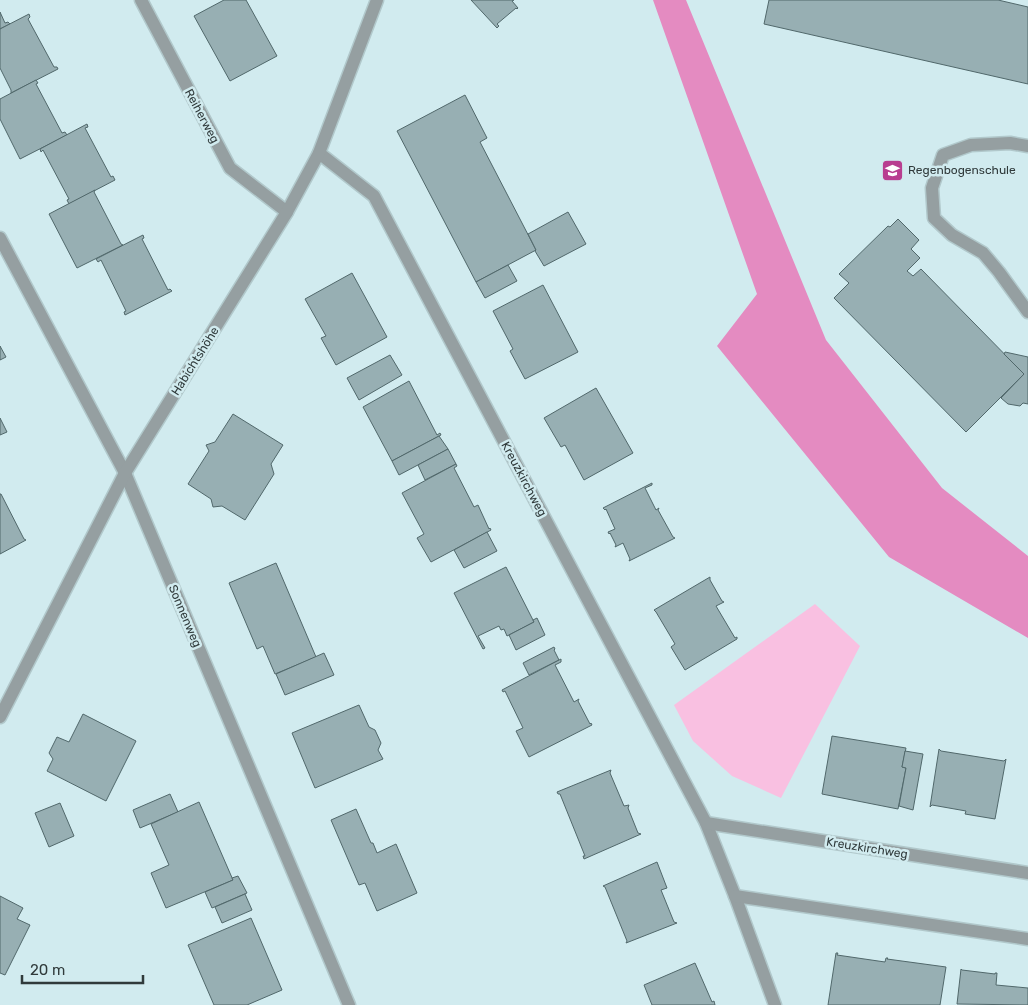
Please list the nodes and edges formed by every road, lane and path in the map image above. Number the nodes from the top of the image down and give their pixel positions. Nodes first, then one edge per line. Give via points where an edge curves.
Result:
1 (141, 0) edge
2 (377, 0) edge
3 (1028, 146) edge
4 (320, 153) junction
5 (287, 212) junction
6 (0, 238) edge
7 (1028, 312) edge
8 (125, 473) junction
9 (0, 717) edge
10 (706, 823) junction
11 (1028, 873) edge
12 (735, 896) junction
13 (1028, 939) edge
14 (349, 1005) edge
15 (775, 1005) edge

1 - 5 street, Reiherweg via 230,168
2 - 4 street, Habichtshöhe
3 - 7 street via 1010,143 971,145 943,155 932,188 934,218 952,235 983,253
4 - 5 street, Habichtshöhe
4 - 10 street, Kreuzkirchweg via 374,196
5 - 8 street, Habichtshöhe
6 - 8 street, Sonnenweg
8 - 9 street, Habichtshöhe
8 - 14 street, Sonnenweg
10 - 11 street, Kreuzkirchweg
10 - 12 street, Kreuzkirchweg
12 - 13 street
12 - 15 street, Kreuzkirchweg

